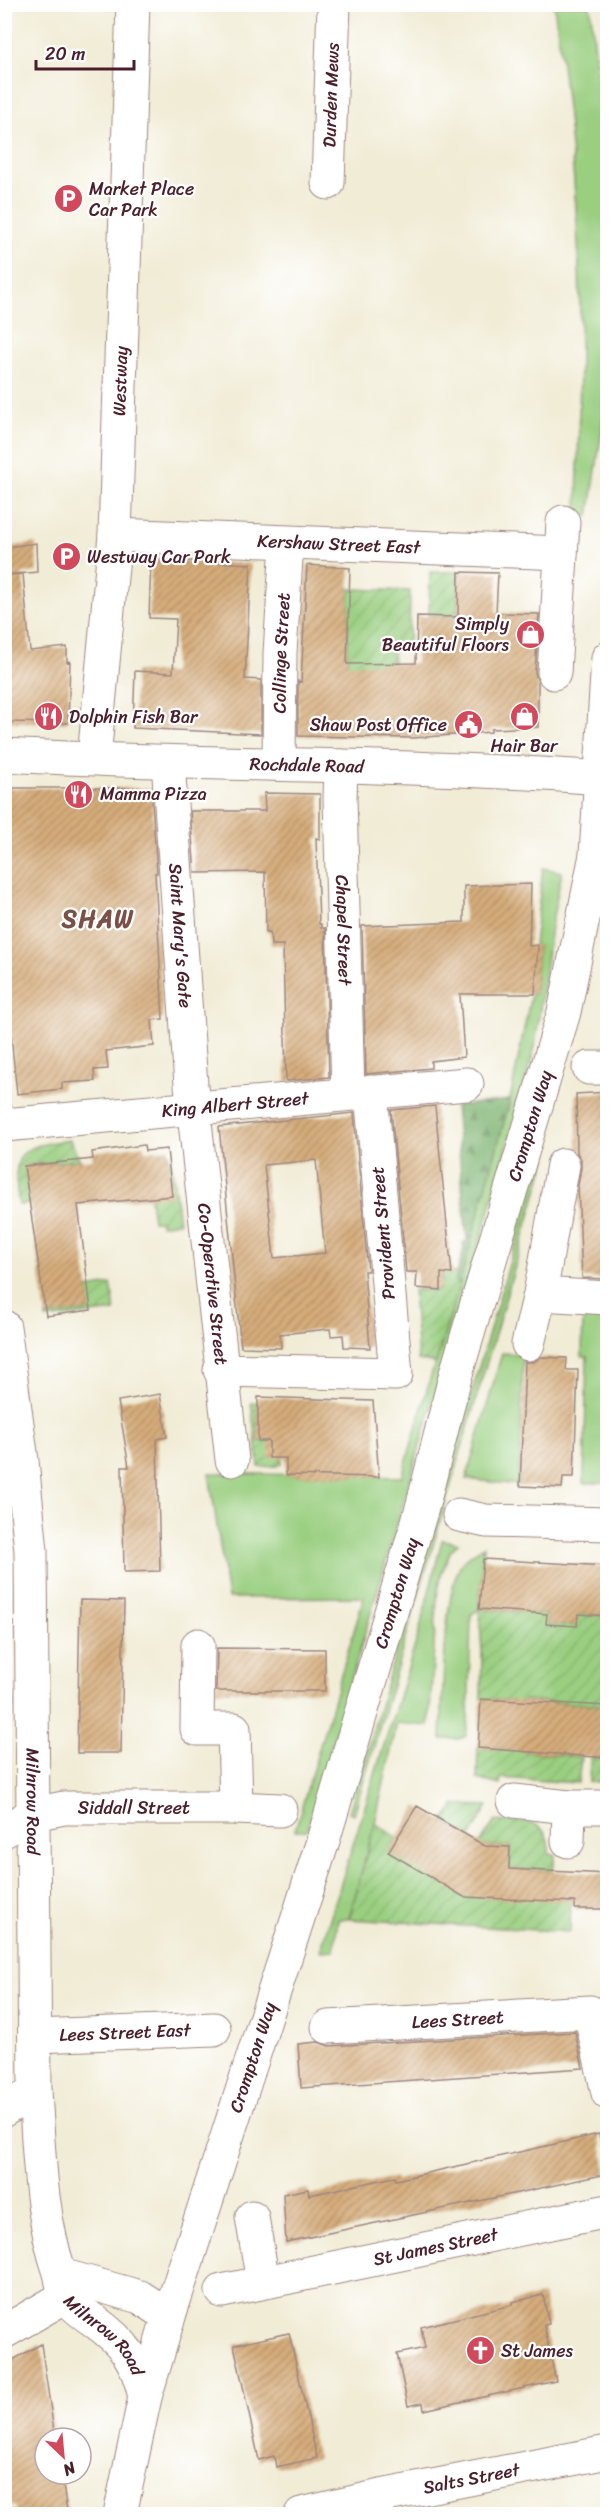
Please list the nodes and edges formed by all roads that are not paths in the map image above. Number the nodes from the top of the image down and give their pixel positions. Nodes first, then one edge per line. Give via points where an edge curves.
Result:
1 (133, 4) edge
2 (334, 4) edge
3 (328, 183) dead end
4 (115, 535) junction
5 (287, 543) junction
6 (608, 658) edge
7 (554, 673) dead end
8 (4, 755) edge
9 (94, 758) junction
10 (168, 762) junction
11 (279, 764) junction
12 (342, 766) junction
13 (604, 778) edge
14 (466, 1084) dead end
15 (359, 1093) junction
16 (193, 1108) junction
17 (4, 1125) edge
18 (563, 1165) dead end
19 (540, 1294) junction
20 (608, 1298) edge
21 (4, 1327) edge
22 (528, 1344) dead end
23 (220, 1370) junction
24 (232, 1460) dead end
25 (14, 1463) edge
26 (459, 1515) dead end
27 (608, 1524) edge
28 (198, 1645) dead end
29 (514, 1801) dead end
30 (569, 1807) junction
31 (608, 1807) edge
32 (236, 1808) junction
33 (280, 1810) dead end
34 (33, 1814) junction
35 (4, 1831) edge
36 (568, 1841) dead end
37 (328, 2027) dead end
38 (214, 2029) dead end
39 (35, 2036) junction
40 (35, 2091) junction
41 (608, 2093) edge
42 (4, 2110) edge
43 (608, 2211) edge
44 (252, 2217) dead end
45 (263, 2282) junction
46 (63, 2286) junction
47 (222, 2291) dead end
48 (169, 2316) junction
49 (4, 2332) edge
50 (145, 2397) junction
51 (608, 2452) edge
52 (378, 2506) edge
53 (120, 2514) edge
54 (301, 2514) edge

1 - 4 street, Westway
2 - 3 street, Durden Mews
4 - 5 street, Kershaw Street East
4 - 9 street, Westway
5 - 7 street, Kershaw Street East via 562,538
5 - 11 street, Collinge Street via 280,652
6 - 13 street, Crompton Way
8 - 9 street, Rochdale Road
9 - 10 street, Rochdale Road
10 - 11 street, Rochdale Road
10 - 16 street, Saint Mary's Gate
11 - 12 street, Rochdale Road
12 - 13 street, Rochdale Road
12 - 15 street, Chapel Street via 340,798
13 - 48 street, Crompton Way via 596,855 564,1012 321,1844
14 - 15 street, King Albert Street
15 - 16 street, King Albert Street
15 - 23 street, Provident Street via 396,1374
16 - 17 street, King Albert Street
16 - 23 street, Co-Operative Street
18 - 19 street
19 - 20 street
19 - 22 street
21 - 25 street, Milnrow Road
23 - 24 street, Co-Operative Street
25 - 34 street, Milnrow Road via 31,1551
26 - 27 street via 486,1521
28 - 32 street via 197,1729 234,1730
29 - 30 street
30 - 31 street
30 - 36 street
32 - 33 street, Siddall Street
32 - 34 street, Siddall Street via 64,1808
34 - 35 street, Siddall Street
34 - 39 street, Milnrow Road
37 - 41 street, Lees Street via 590,2012
38 - 39 street, Lees Street East
39 - 40 street, Milnrow Road
40 - 42 street
40 - 46 street, Milnrow Road via 51,2246
43 - 45 street, St James Street
44 - 45 street
45 - 47 street, St James Street
46 - 48 street, Milnrow Road via 140,2297
46 - 49 street
46 - 50 street, Milnrow Road via 80,2311 116,2337 130,2353
48 - 50 street, Crompton Way
50 - 53 street, Crompton Way
51 - 52 street, Salts Street
52 - 54 street, Salts Street

